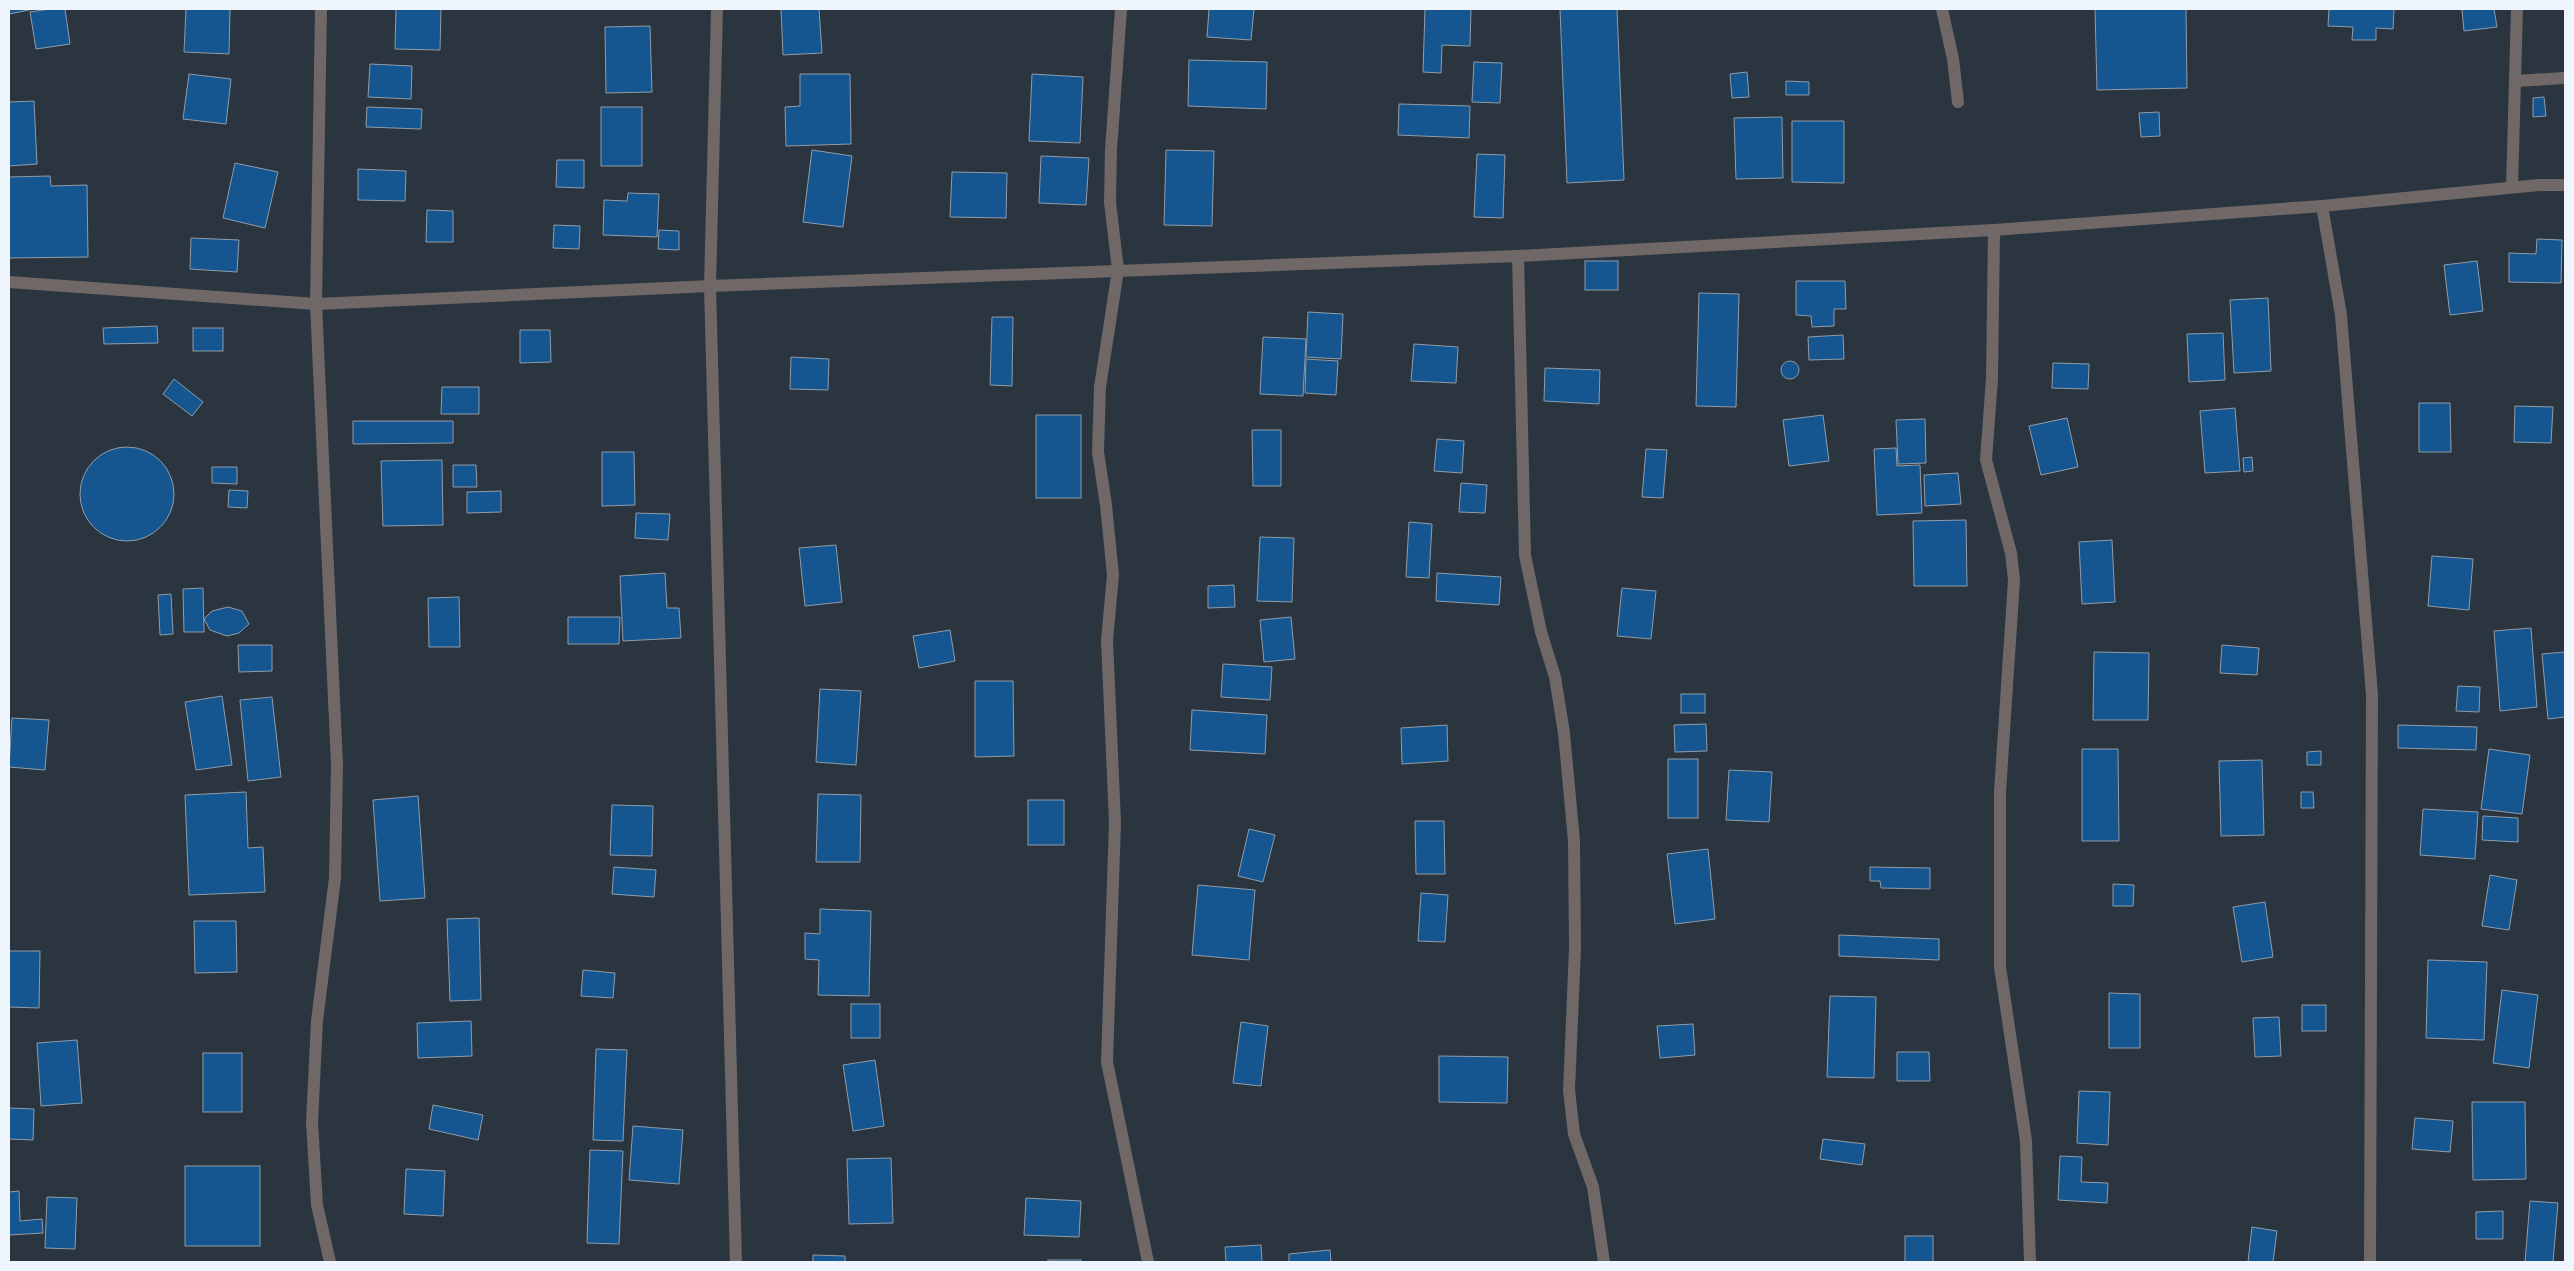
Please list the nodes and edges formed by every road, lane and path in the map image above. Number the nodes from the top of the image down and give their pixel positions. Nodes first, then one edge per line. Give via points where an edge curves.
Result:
1 (321, 9) edge
2 (717, 9) edge
3 (1121, 9) edge
4 (1942, 9) edge
5 (2517, 9) edge
6 (2565, 78) edge
7 (2515, 81) junction
8 (1958, 102) dead end
9 (2565, 185) edge
10 (2512, 187) junction
11 (2322, 206) junction
12 (1994, 230) junction
13 (1518, 256) junction
14 (1118, 270) junction
15 (9, 282) edge
16 (710, 286) junction
17 (316, 304) junction
18 (330, 1262) edge
19 (736, 1262) edge
20 (1148, 1262) edge
21 (1604, 1262) edge
22 (2030, 1262) edge
23 (2370, 1262) edge

1 - 17 street
2 - 16 street
3 - 14 street via 1110,202
4 - 8 street
5 - 7 street
6 - 7 street
7 - 10 street
9 - 10 street
10 - 11 street
11 - 12 street
11 - 23 street via 2342,315 2372,695
12 - 13 street
12 - 22 street via 1992,378 1986,460 2011,553 2014,580 2000,792 2000,967 2026,1141
13 - 14 street
13 - 21 street via 1524,554 1541,632 1555,677 1574,841 1575,948 1569,1090 1574,1134 1593,1187
14 - 16 street
14 - 20 street via 1100,387 1098,452 1113,575 1108,640 1115,822 1107,1062
15 - 17 street
16 - 17 street
16 - 19 street
17 - 18 street via 337,765 335,878 317,1021 312,1122 317,1205

